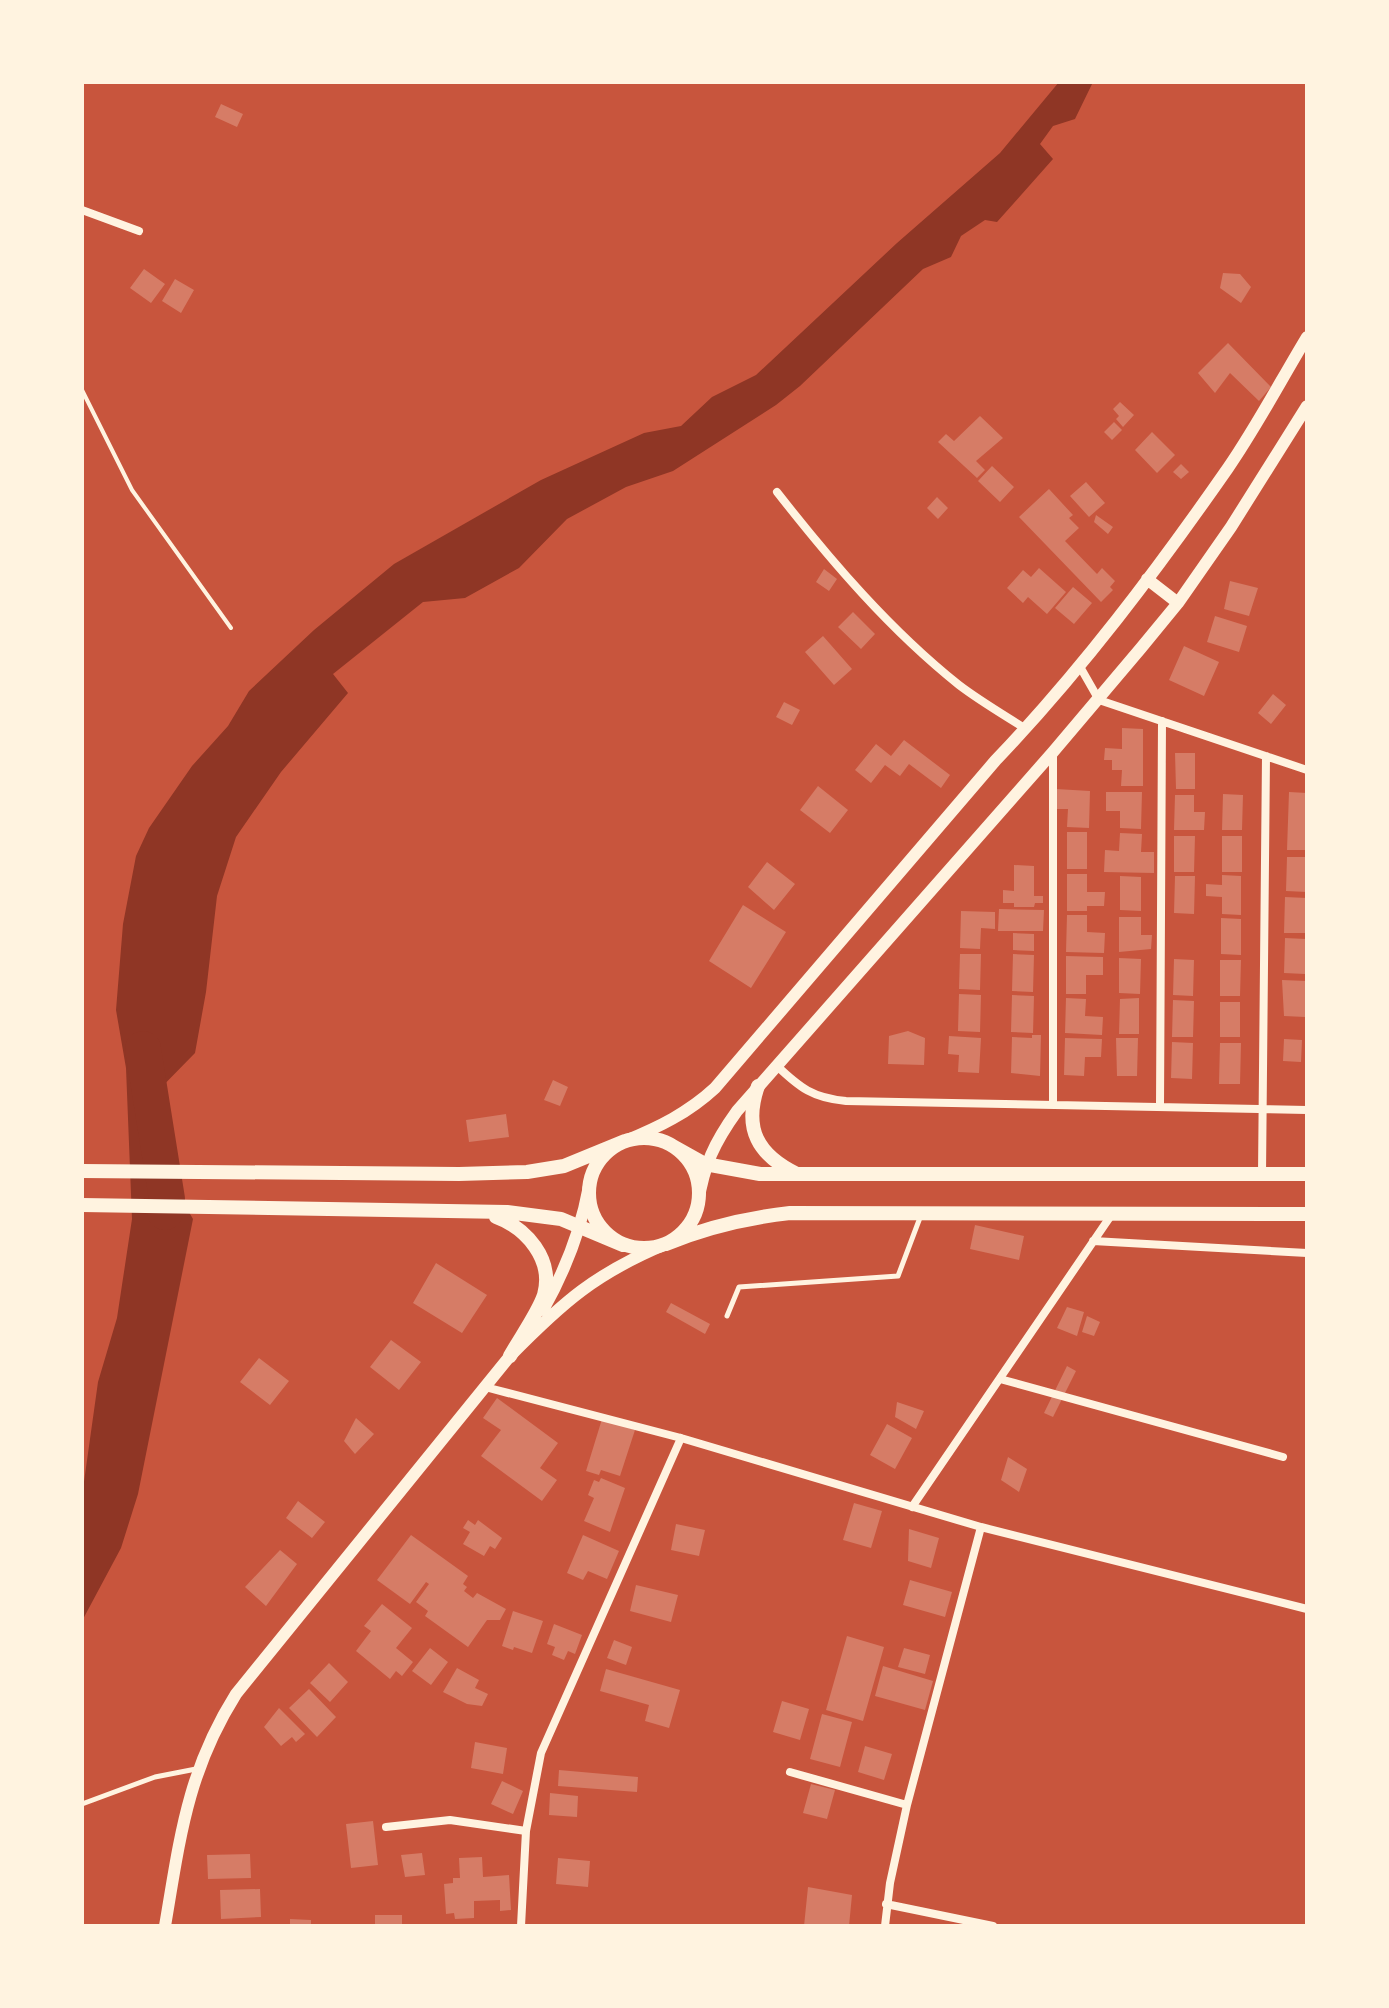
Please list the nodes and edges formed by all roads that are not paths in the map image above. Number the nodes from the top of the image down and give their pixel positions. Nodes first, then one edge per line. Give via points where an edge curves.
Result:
1 (82, 210) edge
2 (139, 231) dead end
3 (1307, 337) edge
4 (1307, 406) edge
5 (777, 492) dead end
6 (1147, 579) junction
7 (1178, 603) junction
8 (1079, 665) junction
9 (1099, 700) junction
10 (1162, 721) junction
11 (1026, 729) junction
12 (1053, 752) junction
13 (1266, 756) junction
14 (1307, 770) edge
15 (776, 1065) junction
16 (758, 1086) junction
17 (1053, 1103) junction
18 (1160, 1106) junction
19 (1262, 1109) junction
20 (1307, 1110) edge
21 (625, 1141) junction
22 (671, 1145) junction
23 (705, 1164) junction
24 (82, 1171) edge
25 (1262, 1174) junction
26 (1307, 1174) edge
27 (801, 1176) junction
28 (589, 1186) junction
29 (698, 1203) junction
30 (82, 1205) edge
31 (472, 1211) junction
32 (922, 1214) junction
33 (1112, 1214) junction
34 (1307, 1214) edge
35 (580, 1226) junction
36 (1093, 1241) junction
37 (666, 1244) junction
38 (623, 1245) junction
39 (1307, 1253) edge
40 (727, 1316) dead end
41 (510, 1356) junction
42 (1000, 1379) junction
43 (485, 1387) junction
44 (681, 1438) junction
45 (1283, 1457) dead end
46 (912, 1507) junction
47 (981, 1527) junction
48 (1307, 1609) edge
49 (197, 1769) junction
50 (790, 1772) dead end
51 (82, 1804) edge
52 (907, 1805) junction
53 (386, 1827) dead end
54 (526, 1831) junction
55 (886, 1904) junction
56 (165, 1926) edge
57 (521, 1926) edge
58 (885, 1926) edge
59 (993, 1926) edge

1 - 2 street
3 - 6 main road via 1229,466
4 - 7 main road
5 - 11 street via 895,627 959,685
6 - 7 main road
6 - 8 main road
7 - 9 main road
8 - 9 street
8 - 11 main road
9 - 10 street
9 - 12 main road
10 - 13 street
10 - 18 street
11 - 21 main road via 715,1088 663,1126
12 - 15 main road
12 - 17 street
13 - 14 street
13 - 19 street
15 - 16 main road
15 - 17 street via 806,1091 827,1099
16 - 23 main road
16 - 27 main road via 752,1112 757,1140 775,1162
17 - 18 street
18 - 19 street
19 - 20 street
19 - 25 street
21 - 22 main road via 656,1139
21 - 24 main road via 564,1166 527,1172
21 - 28 main road via 600,1159
22 - 23 main road
22 - 29 main road via 697,1176
23 - 27 main road
23 - 29 main road
25 - 26 main road
25 - 27 main road
28 - 35 main road
28 - 38 main road via 596,1221
29 - 37 main road via 692,1220
30 - 31 main road
31 - 35 main road via 533,1214
31 - 41 main road via 511,1222 536,1245 542,1261 544,1294
32 - 33 main road
32 - 37 main road via 755,1217
32 - 40 lane via 898,1276 739,1287
33 - 34 main road
33 - 36 street
35 - 38 main road
35 - 41 main road via 551,1296
36 - 39 street
36 - 42 street
37 - 38 main road
37 - 41 main road via 592,1281
41 - 43 main road
42 - 45 street
42 - 46 street
43 - 44 street
43 - 49 main road via 263,1658 220,1719
44 - 46 street
44 - 54 street via 541,1753
46 - 47 street
47 - 48 street
47 - 52 street
49 - 51 lane via 155,1777
49 - 56 main road
50 - 52 street
52 - 55 street
53 - 54 street via 450,1820
54 - 57 street
55 - 58 street
55 - 59 street

